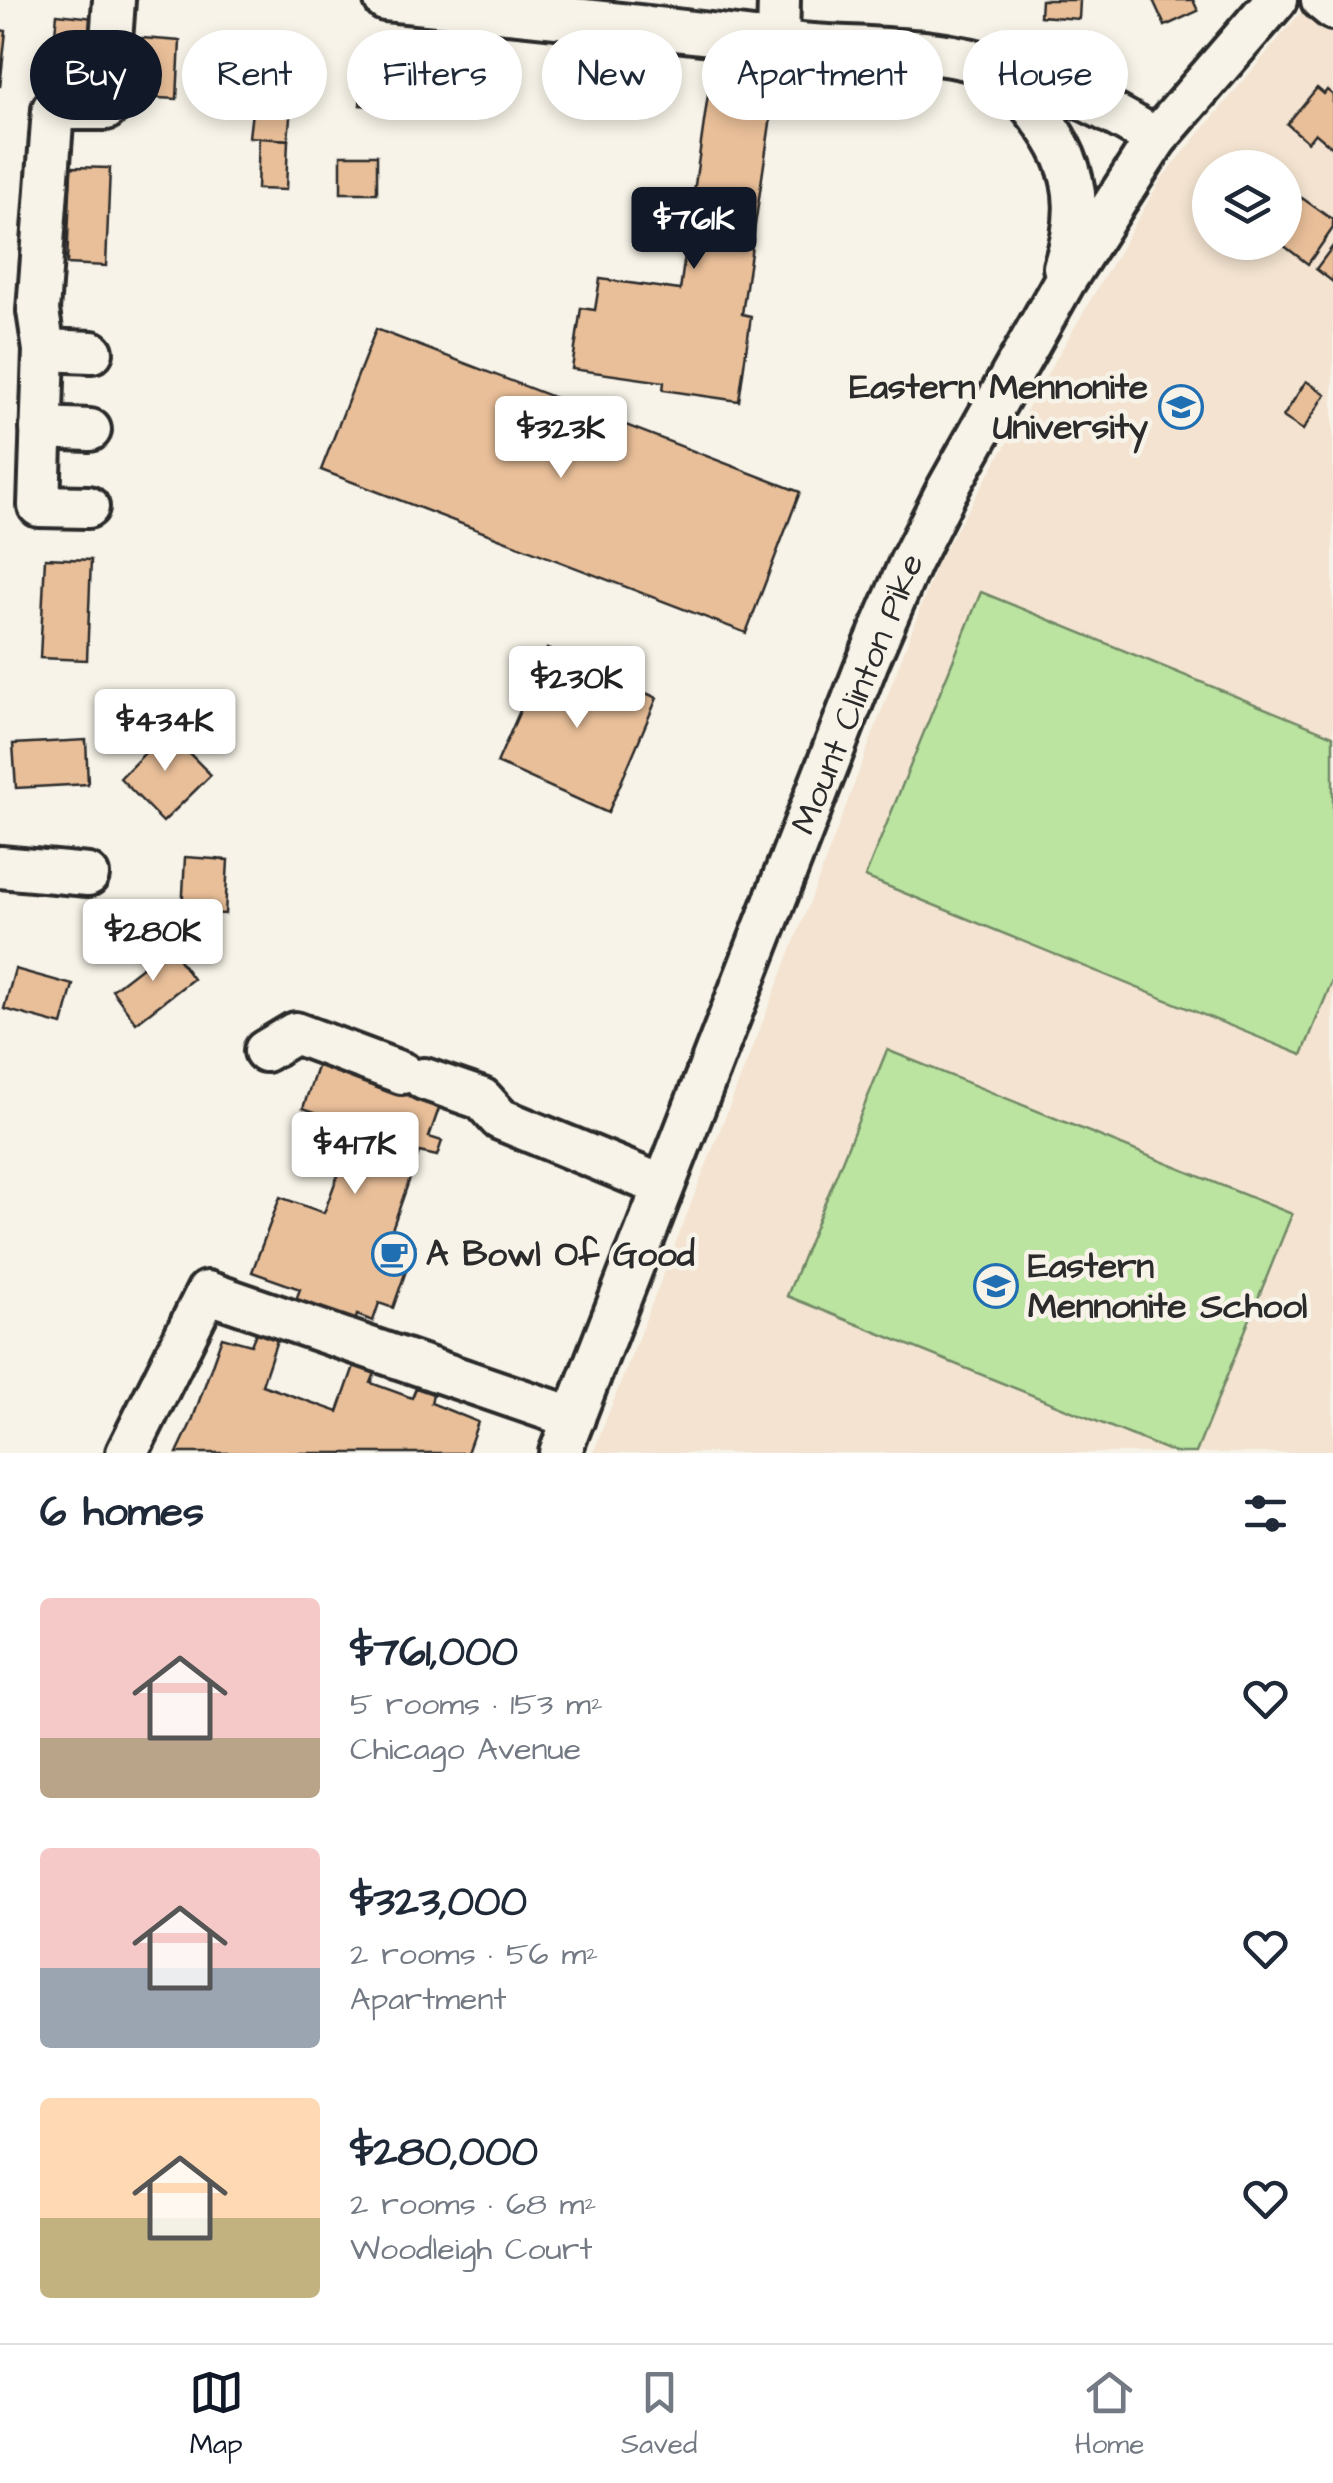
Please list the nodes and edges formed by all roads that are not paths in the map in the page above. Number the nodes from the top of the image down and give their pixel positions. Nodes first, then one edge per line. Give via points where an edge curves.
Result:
1 (114, 0) edge
2 (385, 0) edge
3 (779, 0) edge
4 (1276, 0) edge
5 (1322, 0) edge
6 (1333, 9) edge
7 (602, 11) edge
8 (710, 30) edge
9 (778, 30) edge
10 (1045, 120) edge
11 (1123, 120) edge
12 (1156, 139) junction
13 (1050, 308) junction
14 (44, 350) junction
15 (92, 352) dead end
16 (41, 428) junction
17 (90, 430) dead end
18 (88, 507) dead end
19 (0, 866) edge
20 (88, 875) dead end
21 (265, 1051) dead end
22 (664, 1186) junction
23 (567, 1436) edge
24 (127, 1453) edge

1 - 14 street via 106,110 53,109 38,310
2 - 7 street
3 - 9 street
4 - 12 street, Mount Clinton Pike
5 - 6 street
7 - 8 street
10 - 13 street via 1070,169 1074,209
11 - 12 street
12 - 13 street, Mount Clinton Pike
13 - 22 street, Mount Clinton Pike via 910,563
14 - 15 street
14 - 16 street
16 - 17 street
16 - 18 street via 39,506
19 - 20 street
21 - 22 street via 295,1033 482,1098 500,1119
22 - 23 street, Mount Clinton Pike
23 - 24 street via 198,1284

